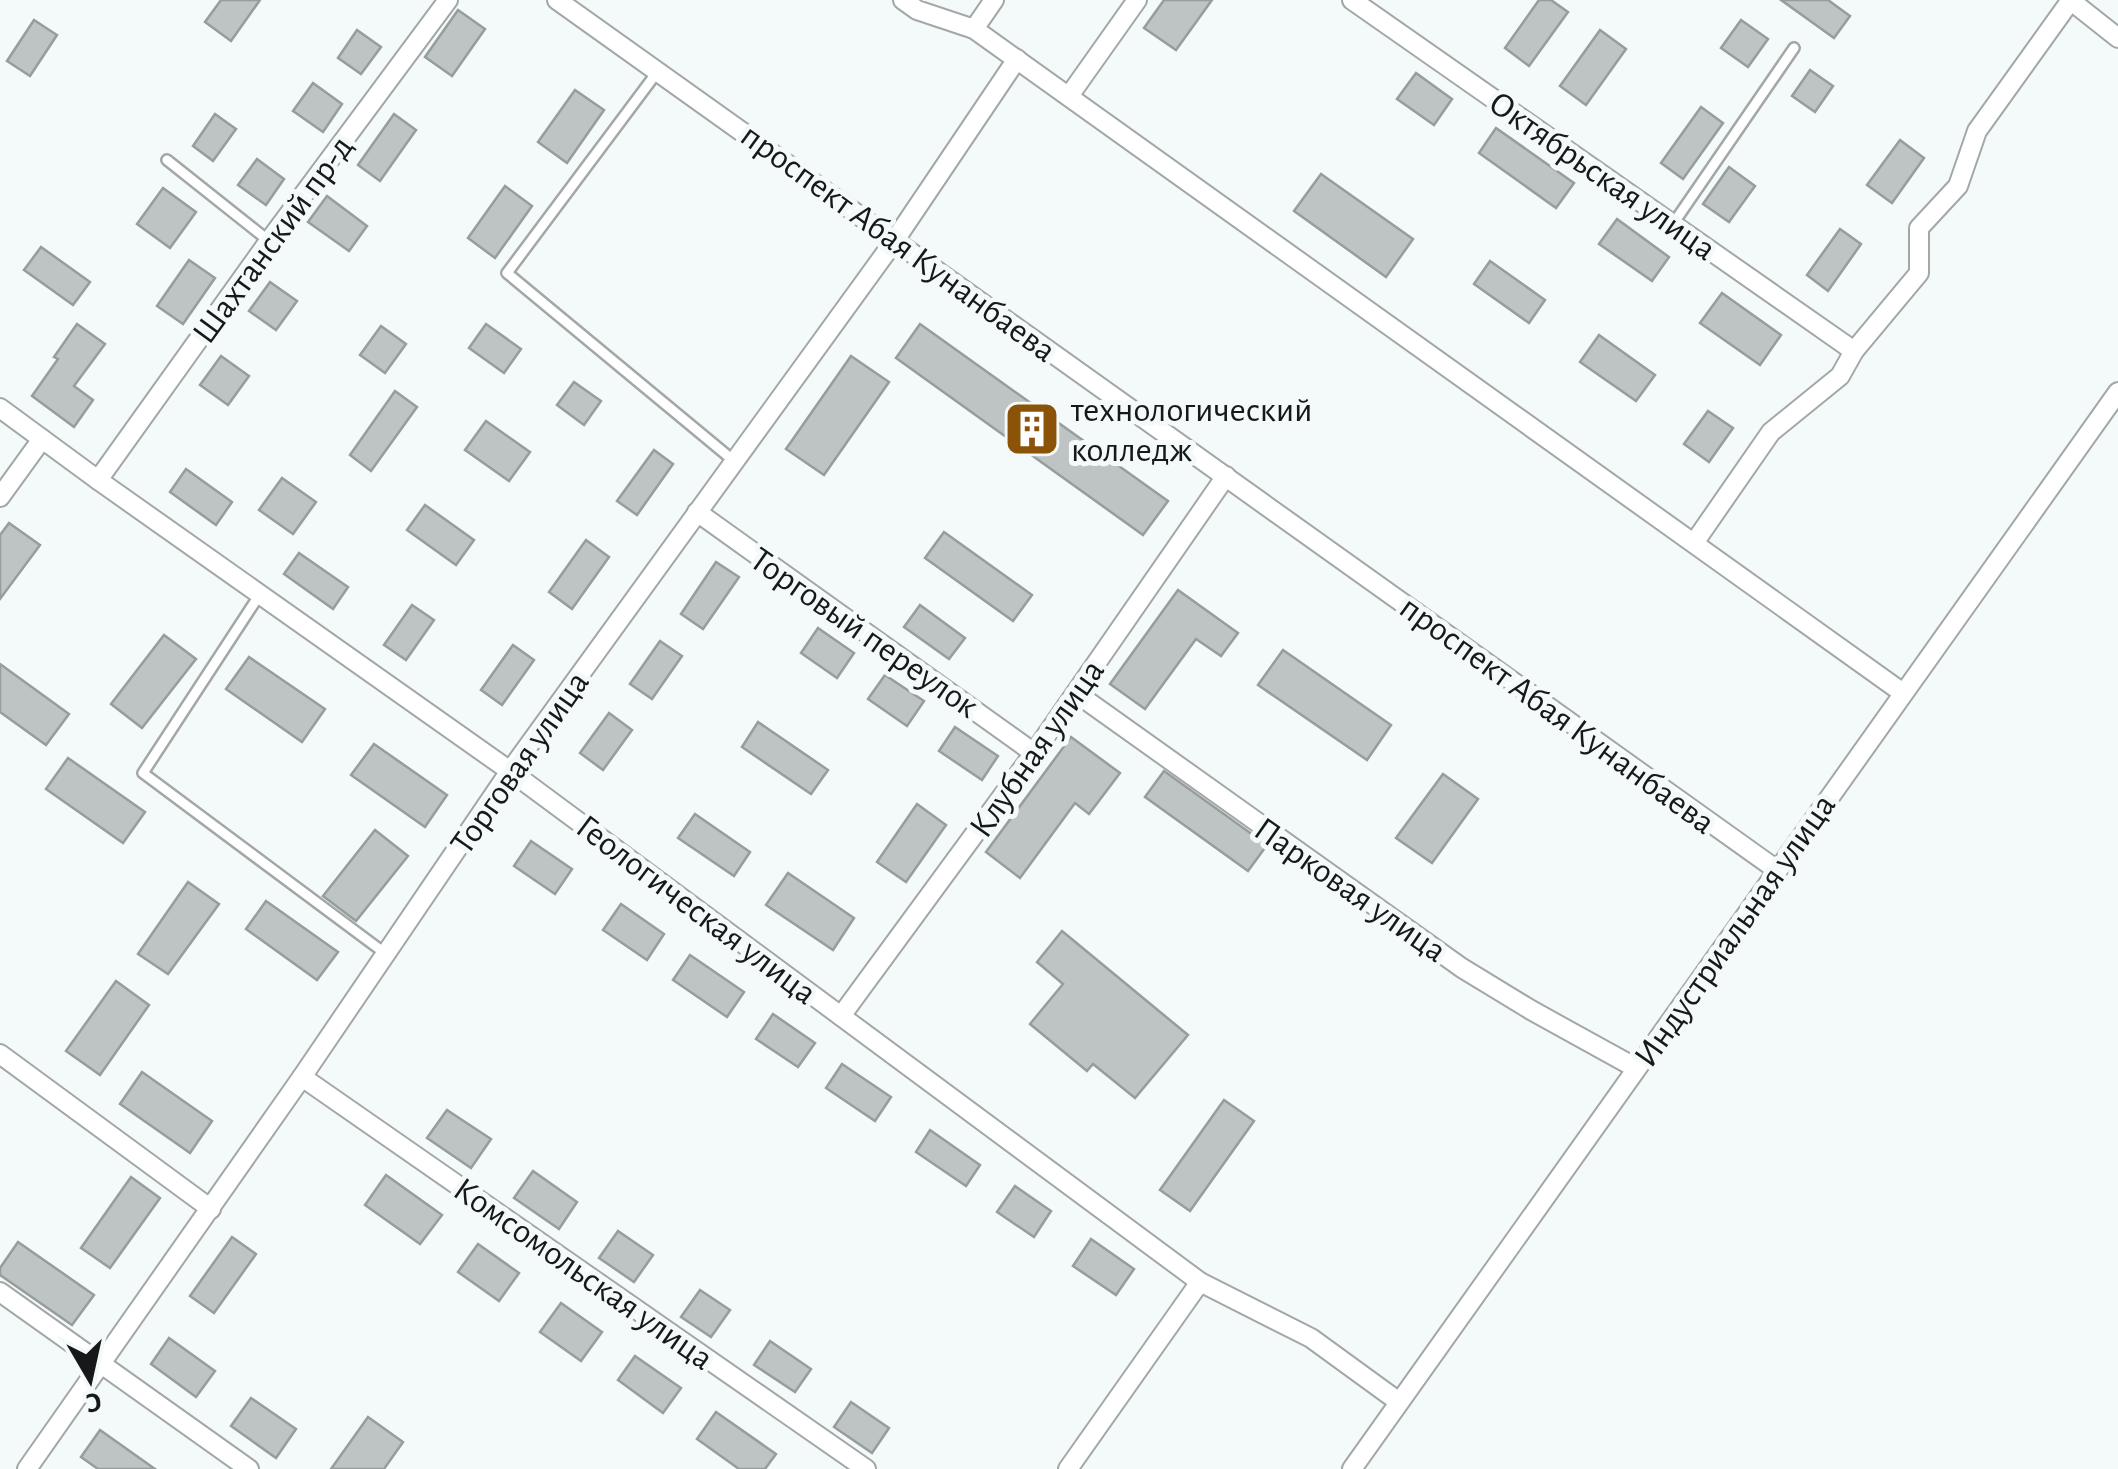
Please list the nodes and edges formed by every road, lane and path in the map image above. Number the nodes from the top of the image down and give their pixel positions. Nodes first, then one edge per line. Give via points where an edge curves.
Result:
1 (448, 0) edge
2 (557, 0) edge
3 (903, 0) edge
4 (994, 0) edge
5 (1136, 0) edge
6 (2071, 0) edge
7 (1365, 4) edge
8 (974, 28) junction
9 (2118, 38) edge
10 (1794, 48) dead end
11 (1017, 59) junction
12 (658, 70) junction
13 (1069, 96) junction
14 (167, 160) dead end
15 (1673, 224) junction
16 (895, 240) junction
17 (270, 241) junction
18 (1854, 351) junction
19 (2118, 392) edge
20 (0, 408) edge
21 (42, 439) junction
22 (734, 461) junction
23 (1226, 476) junction
24 (98, 480) junction
25 (0, 496) edge
26 (696, 512) junction
27 (1694, 543) junction
28 (260, 594) junction
29 (1076, 693) junction
30 (1903, 693) junction
31 (1034, 753) junction
32 (510, 771) junction
33 (1777, 870) junction
34 (386, 954) junction
35 (841, 1016) junction
36 (0, 1054) edge
37 (1636, 1068) junction
38 (302, 1077) junction
39 (210, 1209) junction
40 (1200, 1282) junction
41 (0, 1292) edge
42 (102, 1364) junction
43 (1399, 1402) junction
44 (27, 1469) edge
45 (249, 1469) edge
46 (866, 1469) edge
47 (1068, 1469) edge
48 (1352, 1469) edge

1 - 17 street, Шахтанский пр-д
2 - 12 street, проспект Абая Кунанбаева
3 - 8 street
4 - 8 street
5 - 13 street
6 - 9 street
6 - 18 street via 1977,131 1958,186 1919,228 1918,274
7 - 15 street, Октябрьская улица
8 - 11 street
10 - 15 lane
11 - 13 street
11 - 16 street, Торговая улица
12 - 16 street, проспект Абая Кунанбаева
12 - 22 lane via 507,273
13 - 27 street
14 - 17 lane
15 - 18 street, Октябрьская улица
16 - 22 street, Торговая улица
16 - 23 street, проспект Абая Кунанбаева
17 - 24 street, Шахтанский пр-д
18 - 27 street via 1840,376 1771,432
19 - 30 street, Индустриальная улица
20 - 21 street, Геологическая улица
21 - 24 street, Геологическая улица
21 - 25 street
22 - 26 street, Торговая улица
23 - 29 street, Клубная улица
23 - 33 street, проспект Абая Кунанбаева
24 - 28 street, Геологическая улица
26 - 31 street, Торговый переулок
26 - 32 street, Торговая улица
27 - 30 street
28 - 32 street, Геологическая улица
28 - 34 lane via 143,773
29 - 31 street, Клубная улица
29 - 37 street, Парковая улица via 1462,968
30 - 33 street, Индустриальная улица
31 - 35 street, Клубная улица
32 - 34 street, Торговая улица
32 - 35 street, Геологическая улица
33 - 37 street, Индустриальная улица
34 - 38 street, Торговая улица
35 - 40 street, Геологическая улица
36 - 39 street
37 - 43 street, Индустриальная улица
38 - 39 street, Торговая улица
38 - 46 street, Комсомольская улица
39 - 42 street, Торговая улица
40 - 43 street, Геологическая улица via 1311,1338
40 - 47 street
41 - 42 street
42 - 44 street, Торговая улица
42 - 45 street
43 - 48 street, Индустриальная улица

